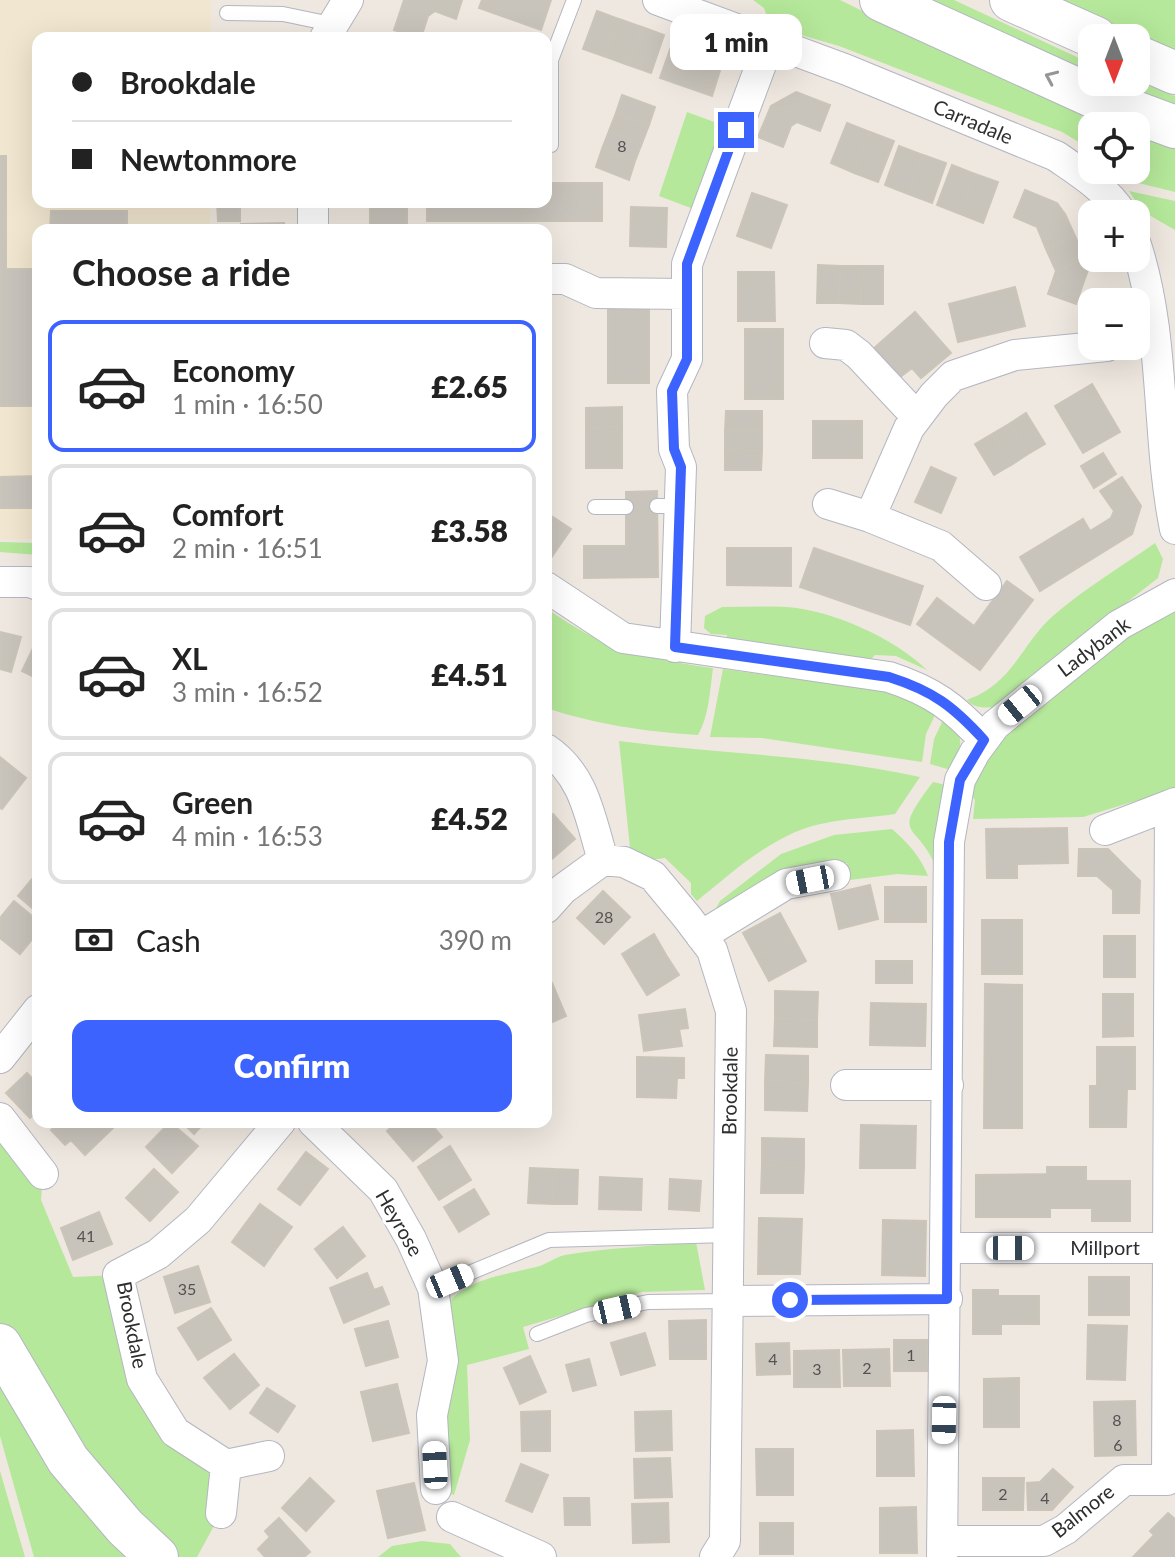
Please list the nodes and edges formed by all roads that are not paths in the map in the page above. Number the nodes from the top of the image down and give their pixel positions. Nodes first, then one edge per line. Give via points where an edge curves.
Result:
1 (574, 0) edge
2 (658, 0) edge
3 (881, 0) edge
4 (1011, 0) edge
5 (227, 13) dead end
6 (335, 21) edge
7 (1078, 30) edge
8 (769, 43) junction
9 (552, 57) edge
10 (1150, 62) edge
11 (1175, 73) edge
12 (1175, 127) edge
13 (1112, 200) edge
14 (552, 279) edge
15 (687, 294) junction
16 (825, 343) dead end
17 (1078, 349) edge
18 (1149, 360) edge
19 (917, 417) junction
20 (828, 504) dead end
21 (595, 507) dead end
22 (626, 507) dead end
23 (870, 517) junction
24 (1175, 529) edge
25 (0, 582) edge
26 (32, 583) edge
27 (986, 585) dead end
28 (552, 591) edge
29 (1175, 594) edge
30 (675, 647) junction
31 (984, 740) junction
32 (552, 753) edge
33 (1172, 804) edge
34 (1105, 830) dead end
35 (603, 860) junction
36 (835, 875) dead end
37 (552, 901) edge
38 (701, 936) junction
39 (32, 1018) edge
40 (0, 1058) edge
41 (846, 1085) dead end
42 (948, 1085) junction
43 (1172, 1102) edge
44 (0, 1118) edge
45 (275, 1128) edge
46 (319, 1128) edge
47 (43, 1174) dead end
48 (728, 1235) junction
49 (947, 1248) junction
50 (1167, 1248) junction
51 (433, 1288) junction
52 (947, 1299) junction
53 (728, 1301) junction
54 (537, 1334) dead end
55 (0, 1345) edge
56 (269, 1456) dead end
57 (226, 1465) junction
58 (436, 1489) dead end
59 (221, 1513) dead end
60 (452, 1517) dead end
61 (496, 1548) edge
62 (942, 1549) edge
63 (157, 1557) edge
64 (541, 1557) edge
65 (715, 1557) edge

1 - 9 lane
2 - 8 street, Carradale
12 -> 3 main road via 1094,97
4 - 7 main road
5 - 6 lane
8 - 13 street, Carradale via 1056,156
8 - 15 street via 695,237 687,264
10 - 11 main road
14 - 15 street via 596,293
15 - 30 street via 687,359 672,391 674,449 681,467 668,506
16 - 19 street via 846,345 859,355
17 - 19 street via 1015,355 953,376
18 - 24 street
19 - 23 street
20 - 23 street
21 - 22 lane
23 - 27 street via 941,546
25 - 26 street
28 - 30 street via 623,638
29 - 31 street, Ladybank via 1119,625 995,725
30 - 31 street via 889,677 946,703
31 - 42 street, Ladybank via 960,780 949,842
32 - 35 street via 580,786
33 - 34 street
33 - 43 street, Balmore
35 - 37 street
35 - 38 street, Brookdale via 624,862 653,876
36 - 38 street via 786,884
38 - 48 street, Brookdale via 712,950 731,1011
39 - 40 street
41 - 42 street
42 - 49 street, Ladybank
43 - 50 street, Balmore
44 - 47 street
45 - 57 street, Brookdale via 198,1220 158,1254 118,1275 142,1379 175,1432
46 - 51 street, Heyrose via 383,1190
48 - 51 lane via 549,1240
48 - 53 street, Brookdale
49 - 50 street, Millport
49 - 52 street, Ladybank
50 - 62 street, Balmore via 1167,1480 1124,1480 1044,1541
51 - 58 street, Heyrose via 443,1361 432,1415
52 - 53 street
52 - 62 street, Ladybank
53 - 54 lane via 648,1302 586,1315
53 - 65 street, Brookdale via 725,1541
55 - 63 main road via 68,1460
56 - 57 street
57 - 59 street
60 - 61 street
61 - 64 street

